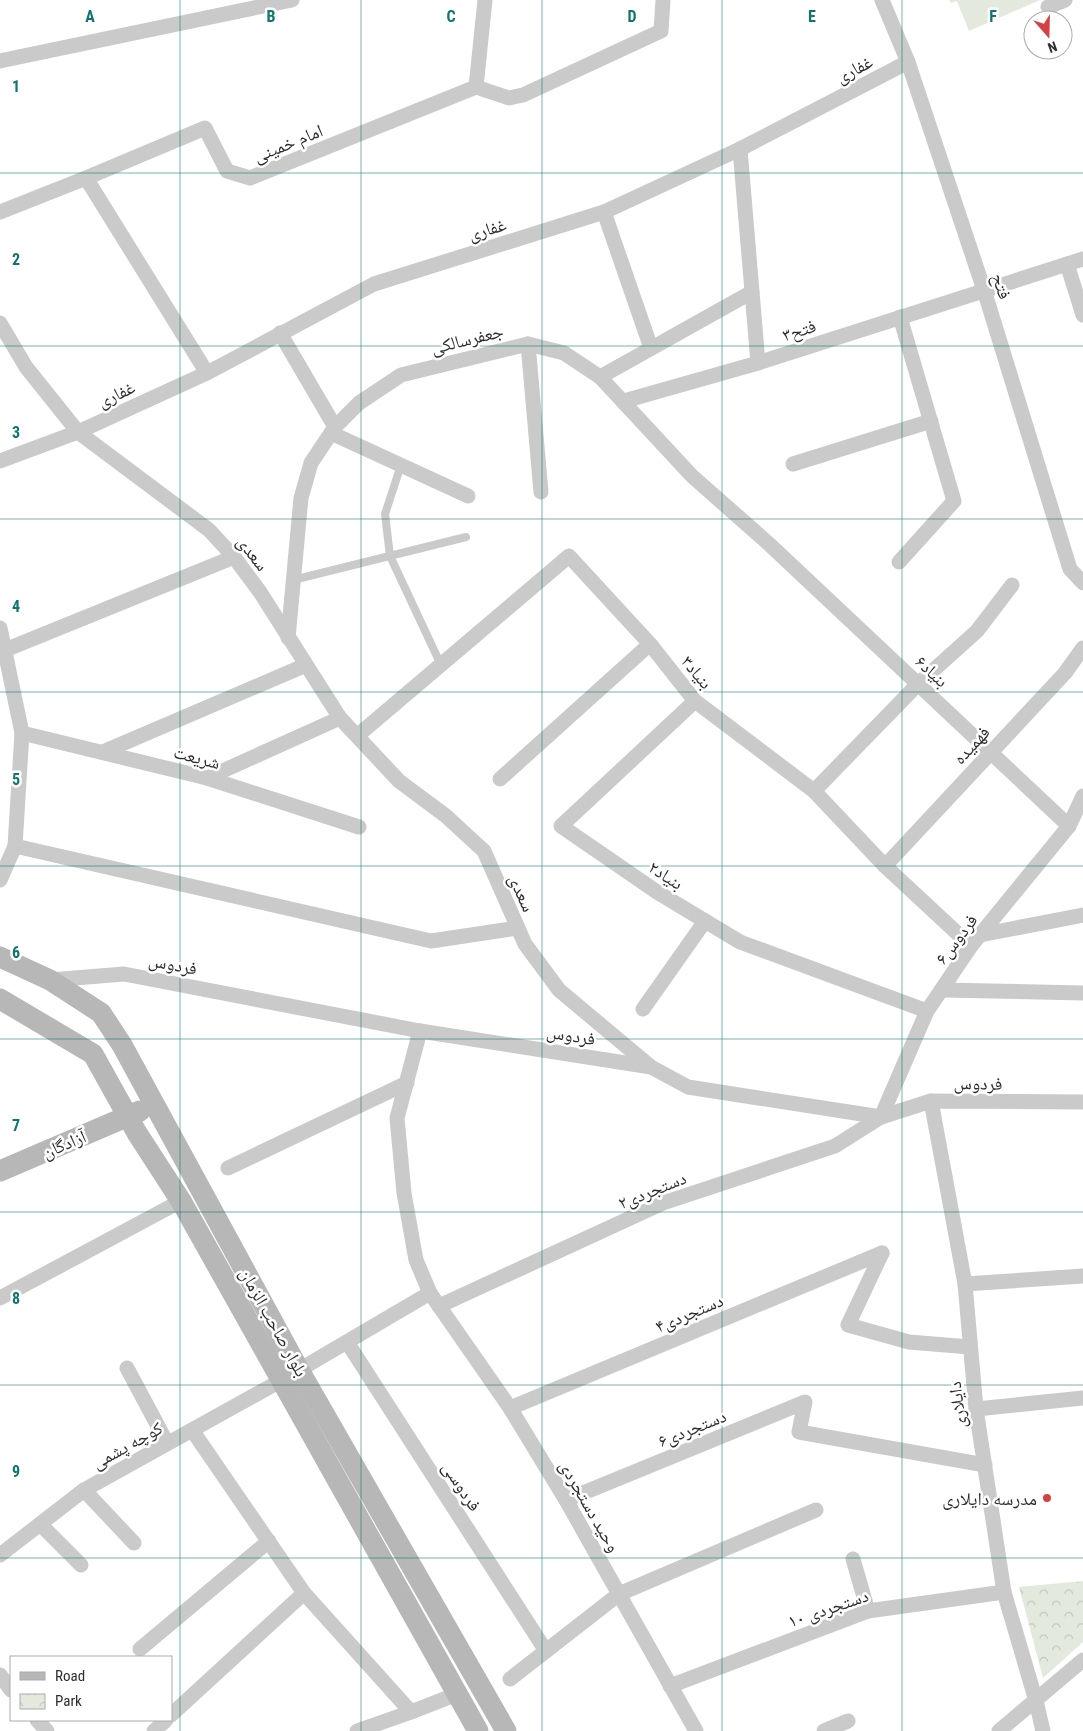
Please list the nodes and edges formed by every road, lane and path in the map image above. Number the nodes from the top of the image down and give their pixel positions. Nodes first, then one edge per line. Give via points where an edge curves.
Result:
1 (292, 0) edge
2 (471, 0) edge
3 (663, 0) edge
4 (882, 0) edge
5 (1065, 0) edge
6 (273, 2) edge
7 (484, 7) edge
8 (1048, 7) dead end
9 (0, 61) edge
10 (908, 62) junction
11 (476, 86) junction
12 (740, 150) junction
13 (86, 178) junction
14 (0, 212) edge
15 (604, 212) junction
16 (1083, 259) edge
17 (1067, 264) junction
18 (984, 290) junction
19 (752, 292) junction
20 (1083, 315) edge
21 (900, 317) junction
22 (0, 323) edge
23 (280, 334) junction
24 (528, 344) junction
25 (651, 348) junction
26 (758, 363) junction
27 (207, 373) junction
28 (600, 377) junction
29 (624, 401) junction
30 (931, 421) junction
31 (333, 430) junction
32 (78, 432) junction
33 (0, 461) edge
34 (793, 464) dead end
35 (401, 465) junction
36 (541, 492) dead end
37 (468, 496) dead end
38 (466, 537) dead end
39 (769, 544) joint
40 (390, 556) junction
41 (234, 557) junction
42 (899, 562) dead end
43 (293, 580) junction
44 (1083, 583) edge
45 (1012, 585) dead end
46 (0, 628) edge
47 (288, 638) junction
48 (650, 644) junction
49 (1083, 648) edge
50 (4, 650) junction
51 (306, 666) junction
52 (441, 666) junction
53 (918, 684) junction
54 (695, 701) junction
55 (340, 718) junction
56 (22, 733) junction
57 (357, 736) junction
58 (990, 751) junction
59 (103, 752) junction
60 (207, 778) junction
61 (500, 779) dead end
62 (814, 791) junction
63 (1083, 796) edge
64 (1069, 826) junction
65 (359, 827) dead end
66 (15, 846) junction
67 (885, 866) junction
68 (0, 880) edge
69 (1083, 916) edge
70 (704, 921) junction
71 (518, 928) junction
72 (976, 941) junction
73 (0, 957) edge
74 (50, 980) junction
75 (942, 990) junction
76 (1083, 992) edge
77 (0, 999) edge
78 (643, 1009) dead end
79 (927, 1012) junction
80 (420, 1031) junction
81 (651, 1067) junction
82 (407, 1083) junction
83 (931, 1101) junction
84 (1083, 1102) edge
85 (154, 1104) junction
86 (128, 1116) junction
87 (881, 1117) junction
88 (228, 1168) dead end
89 (0, 1171) edge
90 (181, 1201) junction
91 (1083, 1276) edge
92 (964, 1284) junction
93 (430, 1293) junction
94 (0, 1298) edge
95 (439, 1306) junction
96 (347, 1342) junction
97 (970, 1347) junction
98 (127, 1368) dead end
99 (291, 1375) junction
100 (1083, 1398) edge
101 (510, 1408) junction
102 (976, 1409) junction
103 (192, 1430) junction
104 (168, 1443) junction
105 (984, 1465) junction
106 (84, 1490) junction
107 (566, 1500) junction
108 (816, 1510) dead end
109 (40, 1524) junction
110 (269, 1541) junction
111 (134, 1543) dead end
112 (0, 1555) edge
113 (853, 1560) dead end
114 (81, 1565) dead end
115 (304, 1592) junction
116 (1004, 1592) junction
117 (619, 1594) junction
118 (868, 1611) junction
119 (140, 1649) dead end
120 (546, 1651) junction
121 (1083, 1660) edge
122 (0, 1675) edge
123 (510, 1679) dead end
124 (670, 1686) junction
125 (10, 1689) edge
126 (457, 1694) junction
127 (1036, 1701) junction
128 (412, 1712) junction
129 (172, 1714) edge
130 (38, 1721) edge
131 (165, 1721) edge
132 (848, 1721) dead end
133 (47, 1731) edge
134 (154, 1731) edge
135 (357, 1731) edge
136 (478, 1731) edge
137 (506, 1731) edge
138 (696, 1731) edge
139 (824, 1731) edge
140 (1000, 1731) edge
141 (1043, 1731) edge

1 - 6 street
2 - 7 street
3 - 11 street via 661,31 523,95 508,98
4 - 10 street, فتح
5 - 8 street
6 - 9 street
7 - 11 street
10 - 12 street, غفاری
10 - 18 street, فتح
11 - 13 street, امام خمینی via 250,178 227,171 206,128
12 - 15 street, غفاری
12 - 19 street
13 - 14 street, امام خمینی
13 - 27 street
15 - 23 street, غفاری via 374,284
15 - 25 street
16 - 17 street, فتح۳
17 - 18 street, فتح۳
17 - 20 street
18 - 21 street, فتح۳
18 - 44 street, فتح via 1070,570
19 - 25 street
19 - 26 street
21 - 26 street, فتح۳
21 - 30 street
22 - 32 street via 26,367
23 - 27 street, غفاری
23 - 31 street
24 - 28 street, جعفرسالکی via 564,353
24 - 31 street, جعفرسالکی via 402,375 359,403
24 - 36 street
25 - 28 street
26 - 29 street, فتح۳
27 - 32 street, غفاری
28 - 29 street, جعفرسالکی
29 - 39 street, جعفرسالکی via 692,476
30 - 34 street
30 - 42 street via 954,501
31 - 35 street
31 - 43 street, جعفرسالکی via 311,463 302,498
32 - 33 street, غفاری
32 - 41 street, سعدی via 209,530
35 - 37 street
35 - 40 lane via 385,514
38 - 40 lane
39 - 53 street, بنیاد۶
40 - 43 lane
40 - 52 lane
41 - 47 street, سعدی
41 - 50 street
43 - 47 street, جعفرسالکی
45 - 53 street via 976,631
46 - 50 street
47 - 51 street, سعدی
48 - 52 street, بنیاد۳ via 569,556
48 - 54 street, بنیاد۳
48 - 61 street
49 - 58 street, فهمیده via 1065,673
50 - 56 street
51 - 55 street, سعدی
51 - 59 street
52 - 57 street
53 - 58 street, بنیاد۶
53 - 62 street
54 - 62 street, بنیاد۳
54 - 70 street, بنیاد۲ via 561,826
55 - 57 street, سعدی
55 - 60 street
56 - 59 street, شریعت
56 - 66 street
57 - 71 street, سعدی via 399,781 446,816 484,851
58 - 64 street, بنیاد۶
58 - 67 street, فهمیده
59 - 60 street, شریعت
60 - 65 street, شریعت
62 - 67 street, بنیاد۳
63 - 64 street, فردوس۶
64 - 72 street, فردوس۶
66 - 68 street
66 - 71 street via 431,941
67 - 72 street, بنیاد۳
69 - 72 street
70 - 78 street
70 - 79 street, بنیاد۲ via 740,942
71 - 81 street, سعدی via 525,944 559,990
72 - 75 street, فردوس۶
73 - 74 main road, بلوار صاحب الزمان
74 - 80 street, فردوس via 124,974
74 - 85 main road, بلوار صاحب الزمان via 101,1013
75 - 76 street
75 - 79 street, فردوس۶
77 - 86 main road, بلوار صاحب الزمان via 93,1054
79 - 87 street, فردوس۶
80 - 81 street, فردوس
80 - 82 street
81 - 87 street, فردوس via 688,1087
82 - 88 street
82 - 93 street via 397,1118 404,1192 416,1260
83 - 84 street, فردوس
83 - 87 street, فردوس
83 - 92 street, دایلاری
85 - 86 main road, آزادگان
85 - 99 main road, بلوار صاحب الزمان
86 - 89 main road, آزادگان
86 - 90 main road, بلوار صاحب الزمان
87 - 95 street, دستجردی۲ via 835,1146 664,1203
90 - 94 street
90 - 99 main road, بلوار صاحب الزمان
91 - 92 street
92 - 97 street, دایلاری
93 - 95 street, وحید دستجردی
93 - 96 street, کوچه پشمی
95 - 101 street, وحید دستجردی
96 - 99 street, کوچه پشمی
96 - 120 street, فردوسی
97 - 101 street, دستجردی۴ via 909,1342 848,1325 882,1252
97 - 102 street, دایلاری
98 - 104 street
99 - 103 street, کوچه پشمی
99 - 126 main road, بلوار صاحب الزمان
99 - 137 main road, بلوار صاحب الزمان
100 - 102 street
101 - 107 street, وحید دستجردی
102 - 105 street, دایلاری
103 - 104 street, کوچه پشمی
103 - 110 street
104 - 106 street, کوچه پشمی
105 - 107 street, دستجردی۶ via 799,1432 805,1402
105 - 116 street, دایلاری
106 - 109 street, کوچه پشمی
106 - 111 street
107 - 117 street, وحید دستجردی
108 - 117 street
109 - 112 street, کوچه پشمی
109 - 114 street
110 - 115 street
110 - 119 street
113 - 118 street
115 - 128 street
115 - 129 street
116 - 118 street, دستجردی ۱۰
116 - 127 street, دایلاری
117 - 120 street
117 - 124 street, وحید دستجردی
118 - 124 street, دستجردی ۱۰
120 - 123 street
121 - 127 street
122 - 125 street
124 - 138 street, وحید دستجردی
126 - 128 street
126 - 136 main road, بلوار صاحب الزمان
127 - 140 street
127 - 141 street, دایلاری
128 - 135 street
130 - 133 street
131 - 134 street
132 - 139 street

